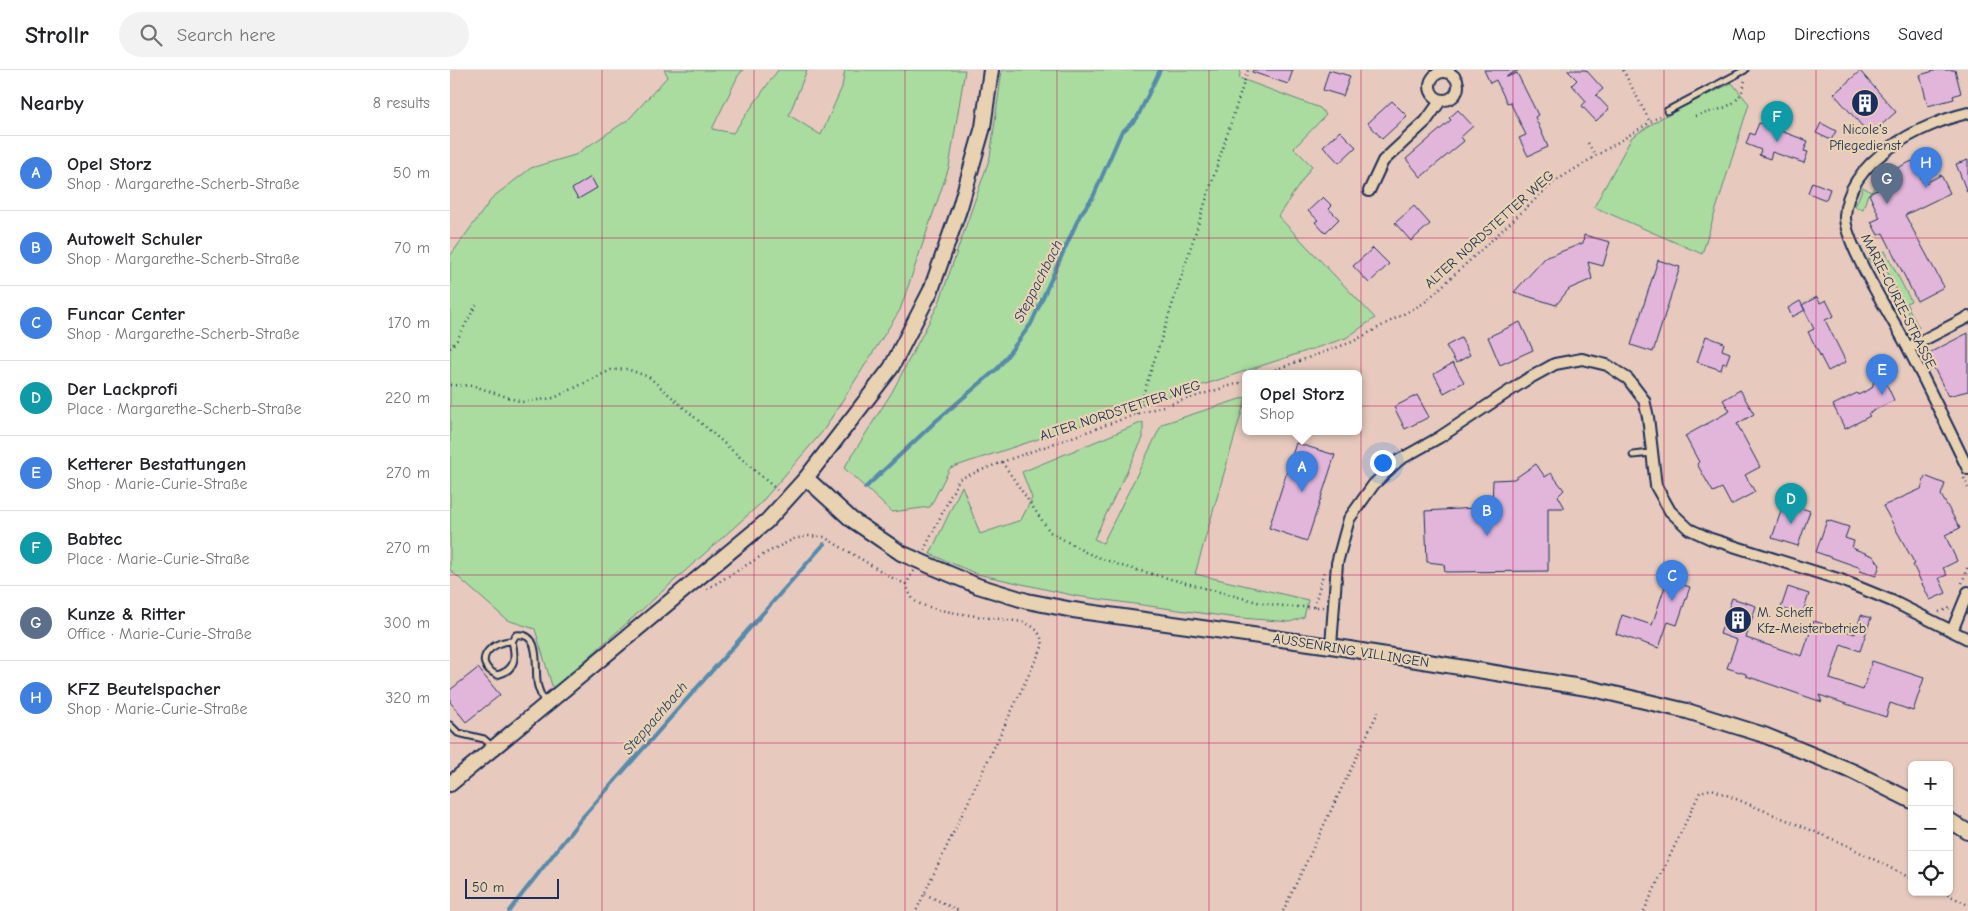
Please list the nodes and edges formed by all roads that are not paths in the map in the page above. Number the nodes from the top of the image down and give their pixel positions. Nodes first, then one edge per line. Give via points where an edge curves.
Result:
1 (991, 70) edge
2 (1443, 71) edge
3 (1745, 73) edge
4 (1441, 100) junction
5 (1667, 111) road end
6 (1968, 112) edge
7 (1369, 191) dead end
8 (1968, 317) edge
9 (1908, 348) junction
10 (1651, 453) junction
11 (1633, 455) dead end
12 (1965, 471) edge
13 (806, 478) junction
14 (1964, 590) edge
15 (1952, 631) junction
16 (1968, 639) edge
17 (512, 641) junction
18 (1330, 646) junction
19 (544, 704) junction
20 (450, 724) edge
21 (494, 747) junction
22 (450, 784) edge
23 (1908, 799) edge
24 (1953, 823) edge
25 (1968, 832) edge

1 - 13 street via 983,127 931,290 891,368
2 - 4 street via 1431,79 1429,88 1433,96
2 - 4 street via 1456,78 1458,87 1451,99
3 - 5 lane
4 - 7 street via 1426,121 1383,161
6 - 9 street, MARIE-CURIE-STRASSE via 1915,132 1888,148 1869,166 1849,197 1845,218 1854,248
8 - 9 street
9 - 12 street, MARIE-CURIE-STRASSE
10 - 11 lane
10 - 15 street via 1656,486 1670,512 1689,529 1841,580
10 - 18 street via 1644,400 1628,379 1607,365 1582,359 1564,362 1526,380 1399,460 1374,484 1349,519 1338,563
13 - 18 street, AUSSENRING VILLINGEN, bridge via 850,519 901,553 978,586 1073,610
13 - 19 street via 767,521
14 - 15 street
15 - 16 street
17 - 17 lane via 492,646 485,655 484,664 488,671 497,675 506,673 512,666 515,654
17 - 19 lane via 516,635 524,634 531,638 535,646 537,684
18 - 23 street, AUSSENRING VILLINGEN via 1594,689 1687,711 1764,735 1854,772
19 - 21 street
20 - 21 lane via 458,732 484,738
21 - 22 street
24 - 25 street

